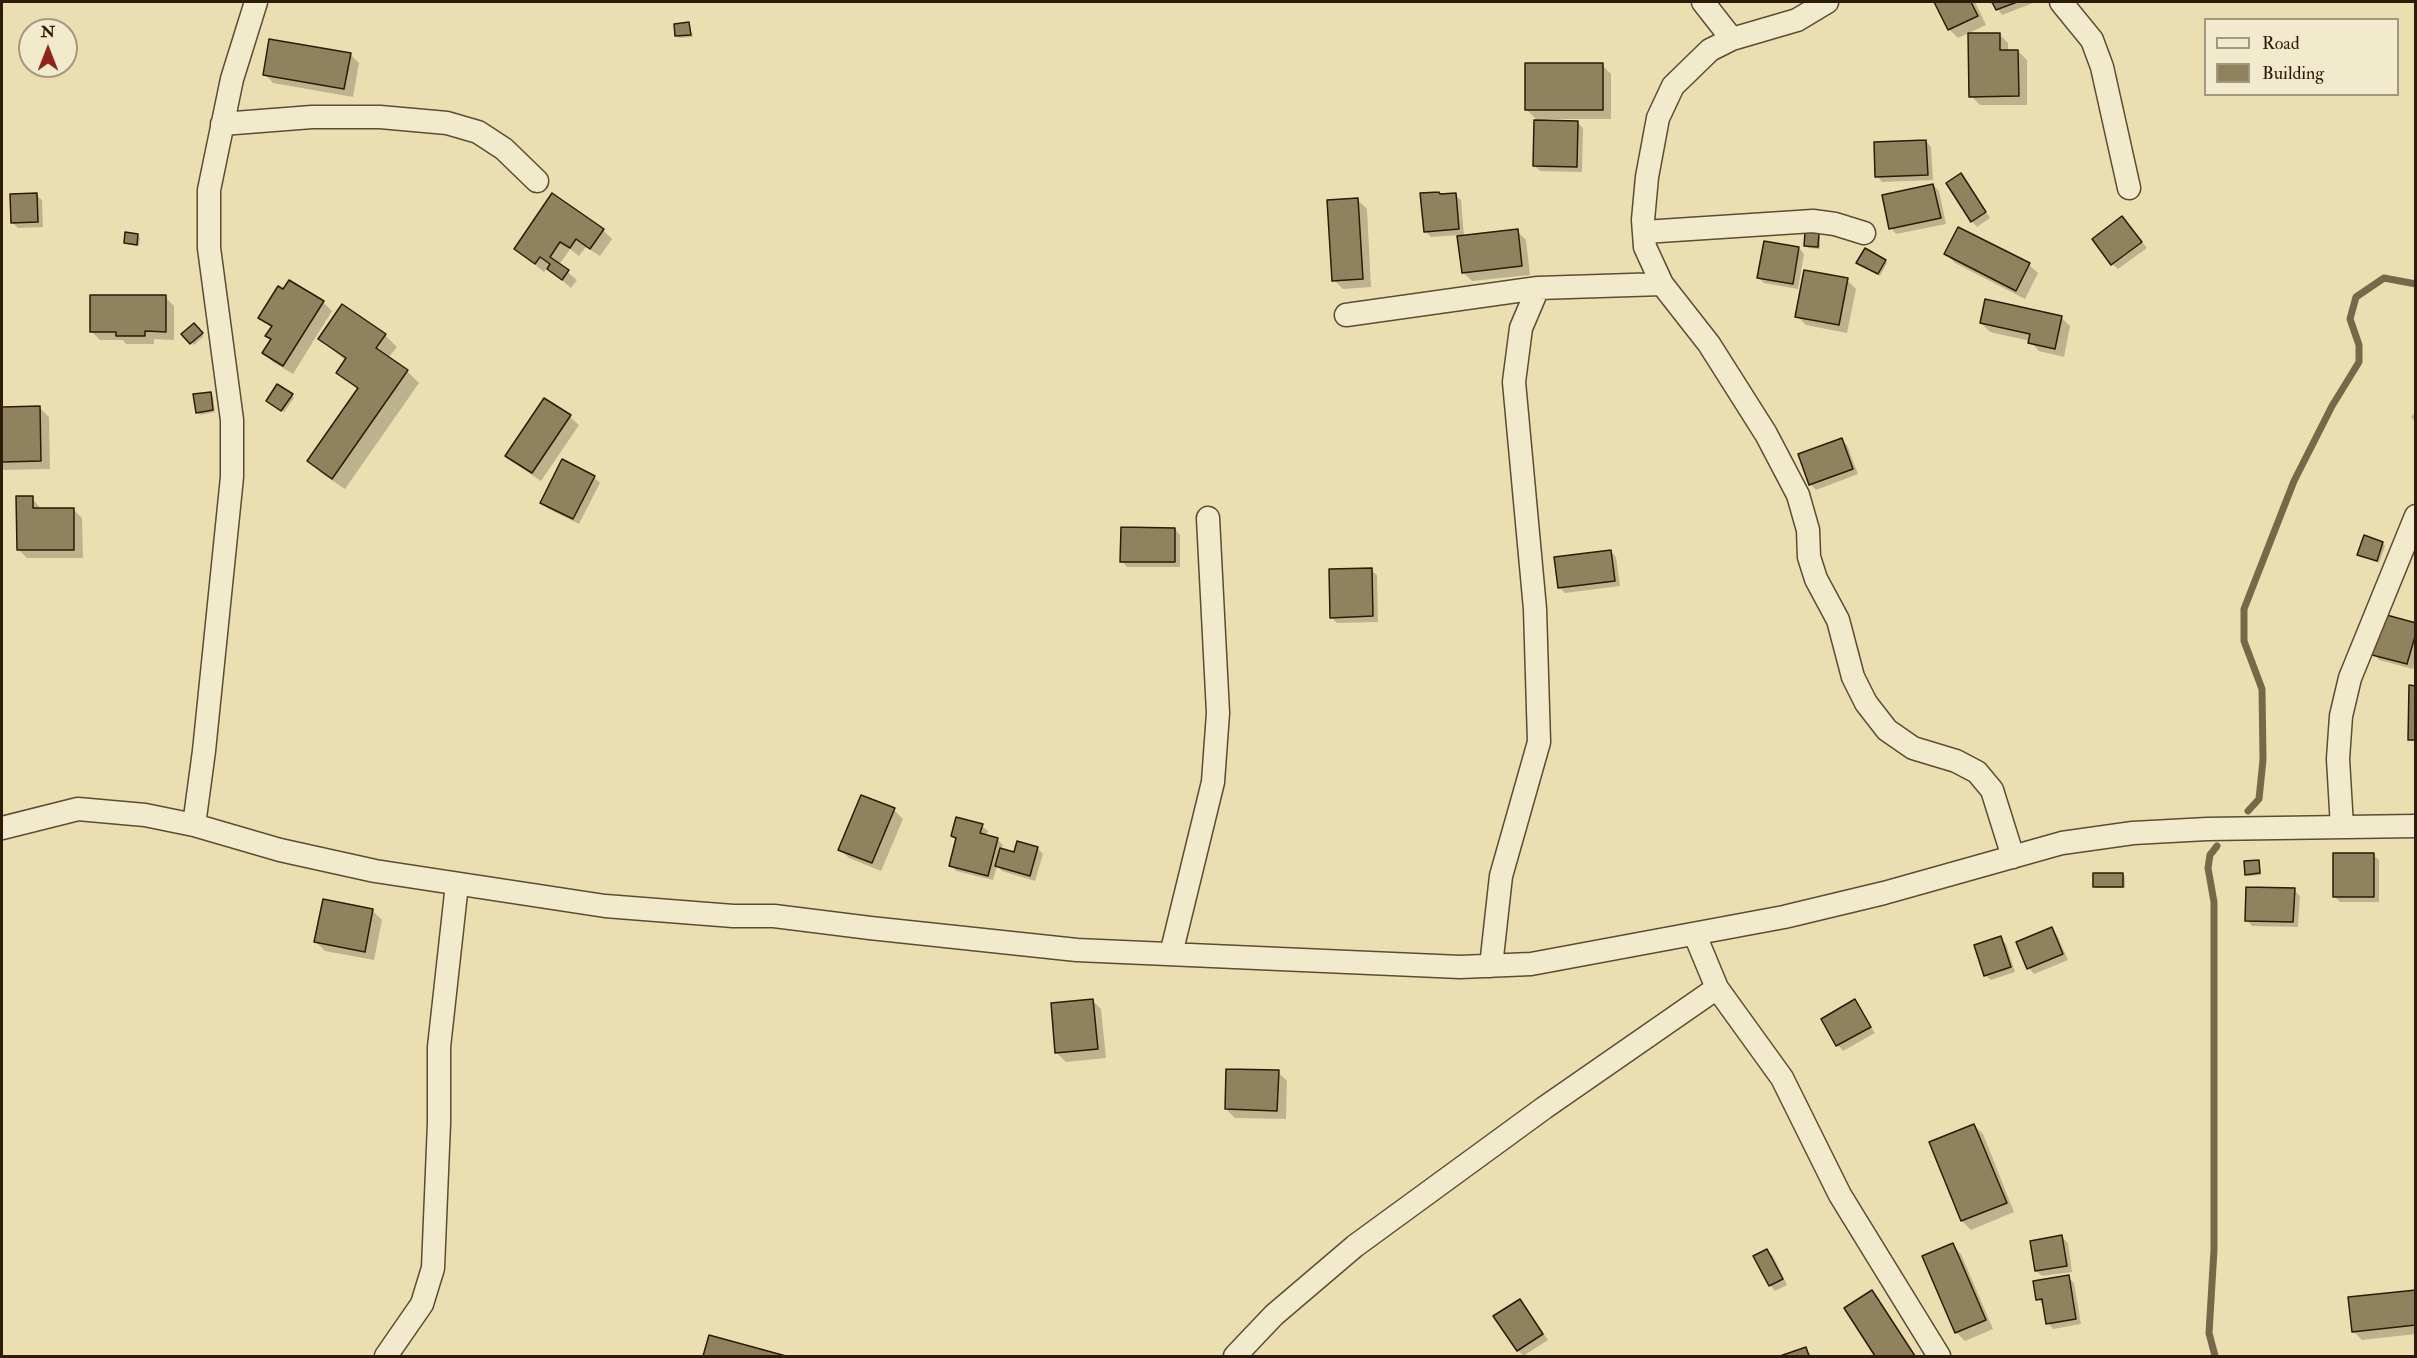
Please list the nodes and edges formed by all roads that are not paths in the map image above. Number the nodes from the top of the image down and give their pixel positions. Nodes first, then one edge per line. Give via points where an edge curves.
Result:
1 (256, 2) edge
2 (1703, 2) edge
3 (1827, 2) edge
4 (2061, 2) edge
5 (1732, 39) junction
6 (222, 124) junction
7 (537, 181) dead end
8 (2128, 188) dead end
9 (1644, 232) junction
10 (1864, 233) dead end
11 (1662, 284) junction
12 (1538, 288) junction
13 (1346, 315) dead end
14 (2415, 516) edge
15 (1208, 518) dead end
16 (194, 825) junction
17 (2415, 826) edge
18 (2342, 827) junction
19 (2, 828) edge
20 (2013, 857) junction
21 (458, 884) junction
22 (1695, 935) junction
23 (1171, 954) junction
24 (1491, 966) junction
25 (1718, 988) junction
26 (386, 1356) edge
27 (1235, 1356) edge
28 (1939, 1356) edge

1 - 6 street
2 - 5 street
3 - 5 street via 1797,20
4 - 8 street via 2092,40 2099,58
5 - 9 street via 1710,50 1674,86 1658,118 1647,177
6 - 7 street via 312,117 380,117 447,123 478,132 504,149
6 - 16 street via 209,189 209,248 232,420 232,477
9 - 10 street via 1813,220
9 - 11 street via 1645,247
11 - 12 street
11 - 20 street via 1708,344 1766,434 1798,495 1816,579 1838,620 1853,677 1866,703 1887,730 1913,748 1977,772 1992,790
12 - 13 street
12 - 24 street via 1521,328 1514,382 1535,609 1539,742 1501,876
14 - 18 street via 2350,678 2341,716 2338,759
15 - 23 street via 1218,713 1214,782
16 - 19 street via 145,814 78,809
16 - 21 street via 280,850
17 - 18 street
18 - 20 street via 2133,833 2062,843
20 - 22 street via 1884,893
21 - 23 street via 605,906 774,916 1077,950
21 - 26 street via 439,1047 434,1268 422,1304
22 - 24 street via 1531,964
22 - 25 street
23 - 24 street
25 - 27 street via 1355,1246 1274,1315
25 - 28 street via 1782,1078 1840,1195

